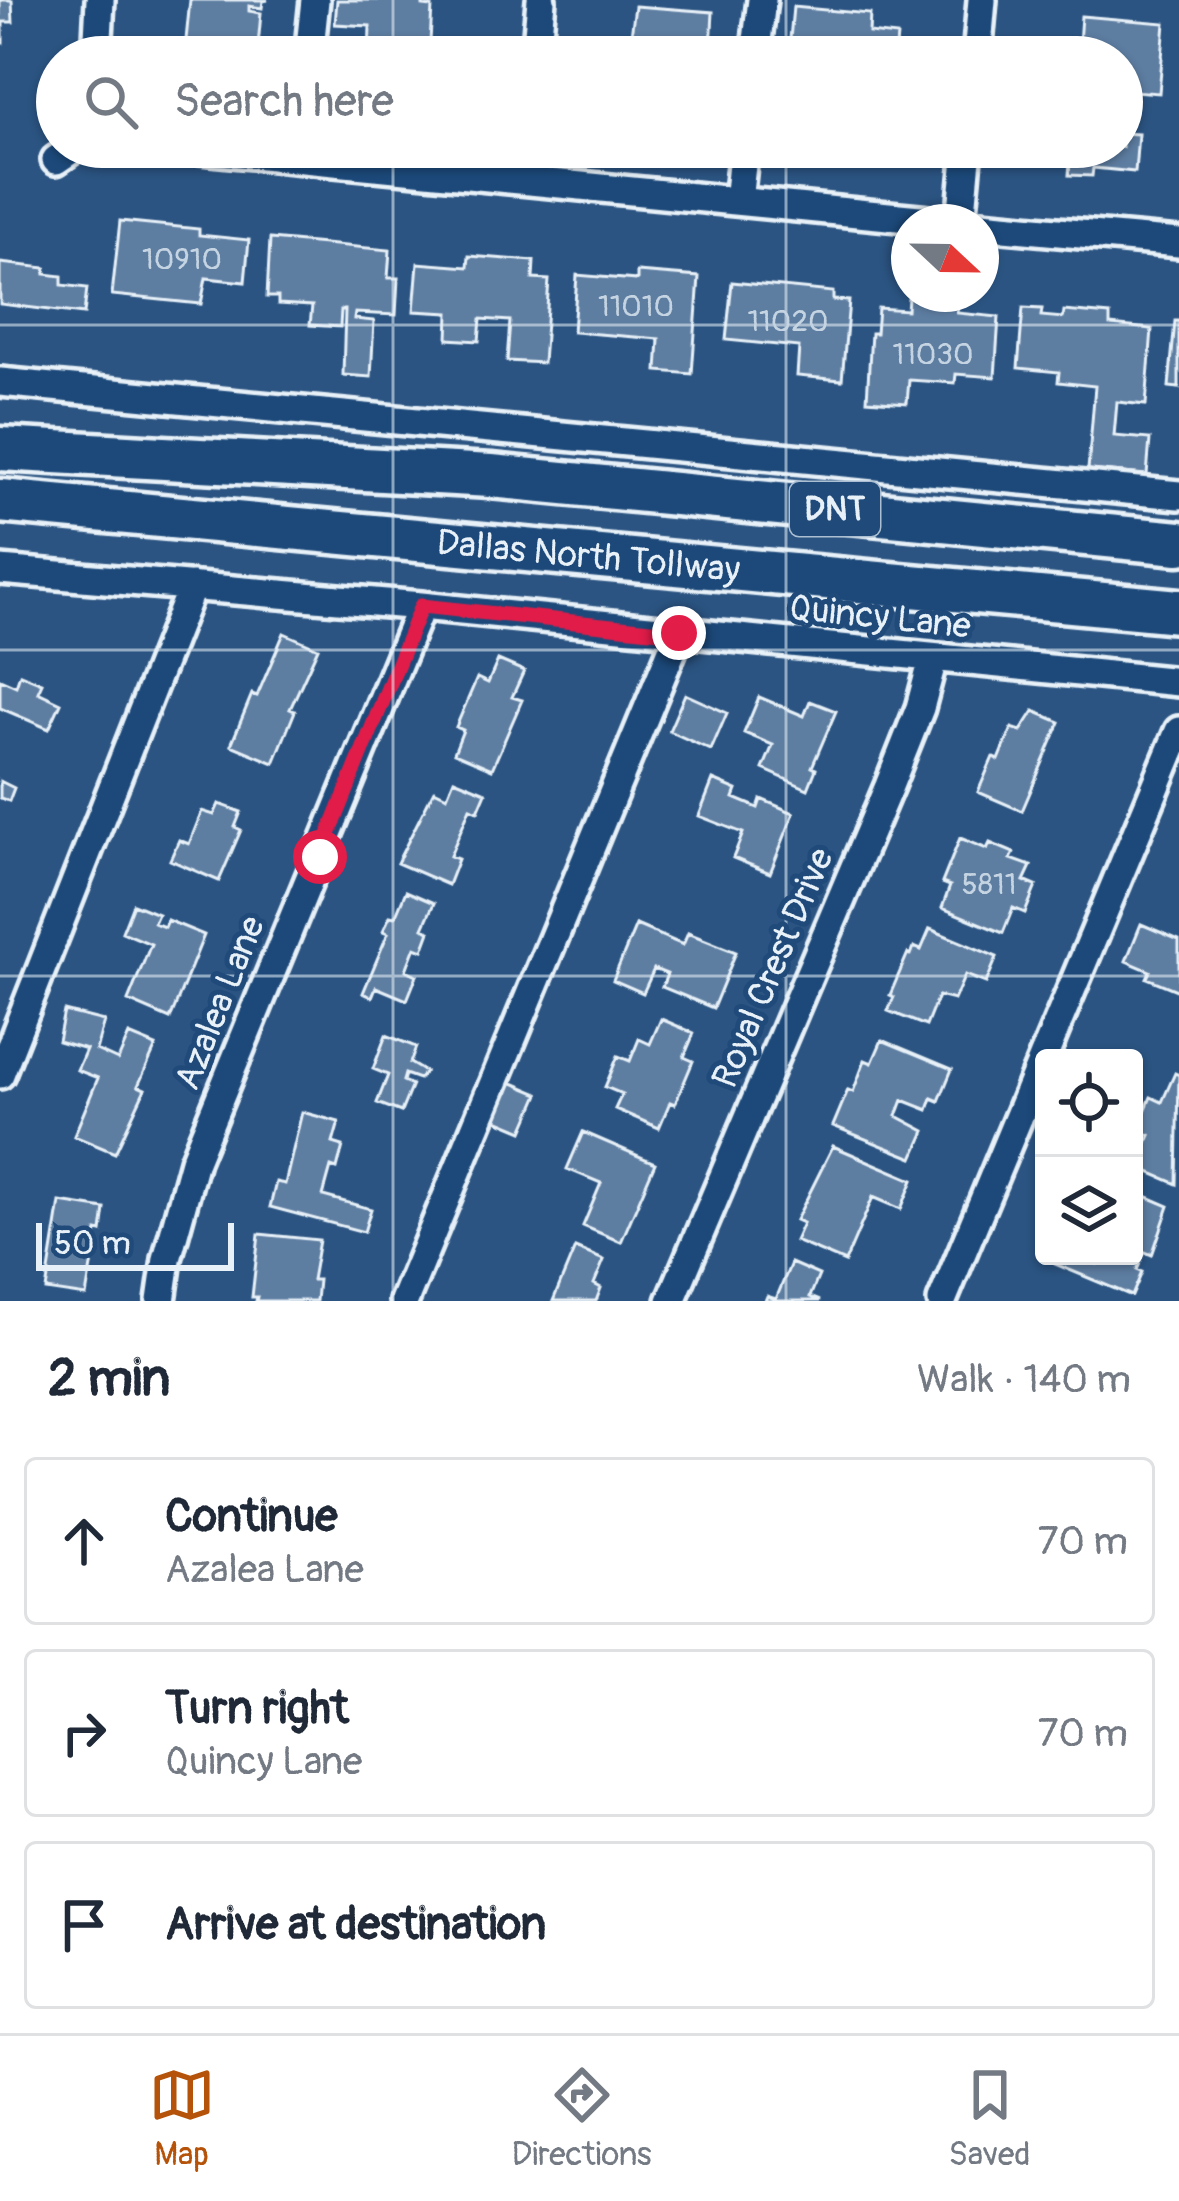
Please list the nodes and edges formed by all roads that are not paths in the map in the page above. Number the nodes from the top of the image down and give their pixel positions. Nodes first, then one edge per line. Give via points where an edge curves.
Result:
1 (100, 0) edge
2 (315, 0) edge
3 (541, 0) edge
4 (762, 0) edge
5 (982, 0) edge
6 (98, 36) edge
7 (311, 36) edge
8 (538, 36) edge
9 (758, 36) edge
10 (979, 36) edge
11 (421, 168) edge
12 (527, 168) edge
13 (742, 168) edge
14 (966, 168) edge
15 (526, 181) junction
16 (738, 201) junction
17 (963, 204) edge
18 (891, 216) edge
19 (999, 227) edge
20 (1179, 243) edge
21 (0, 382) edge
22 (0, 429) edge
23 (0, 449) edge
24 (114, 455) junction
25 (1179, 495) edge
26 (0, 502) edge
27 (106, 511) junction
28 (0, 527) edge
29 (1179, 543) edge
30 (0, 570) edge
31 (192, 586) junction
32 (421, 606) junction
33 (1179, 611) edge
34 (679, 633) junction
35 (933, 659) junction
36 (1179, 682) edge
37 (1179, 731) edge
38 (0, 1074) edge
39 (161, 1301) edge
40 (404, 1301) edge
41 (671, 1301) edge
42 (942, 1301) edge

1 - 6 street
2 - 7 street
3 - 8 street
4 - 9 street
5 - 10 street
11 - 15 street
12 - 15 street
13 - 16 street
14 - 17 street
15 - 16 street
16 - 18 street
19 - 20 street
21 - 25 street
22 - 24 highway
23 - 24 highway, Dallas North Tollway / DNT
24 - 29 highway, Dallas North Tollway / DNT via 491,476
26 - 27 highway, Dallas North Tollway / DNT
27 - 28 highway
27 - 33 highway, Dallas North Tollway / DNT
30 - 31 street, Quincy Lane
31 - 32 street, Quincy Lane
31 - 38 street
32 - 34 street, Quincy Lane
32 - 39 street, Azalea Lane via 194,1161
34 - 35 street, Quincy Lane
34 - 40 street
35 - 36 street, Quincy Lane
35 - 41 street, Royal Crest Drive via 889,786
37 - 42 street

